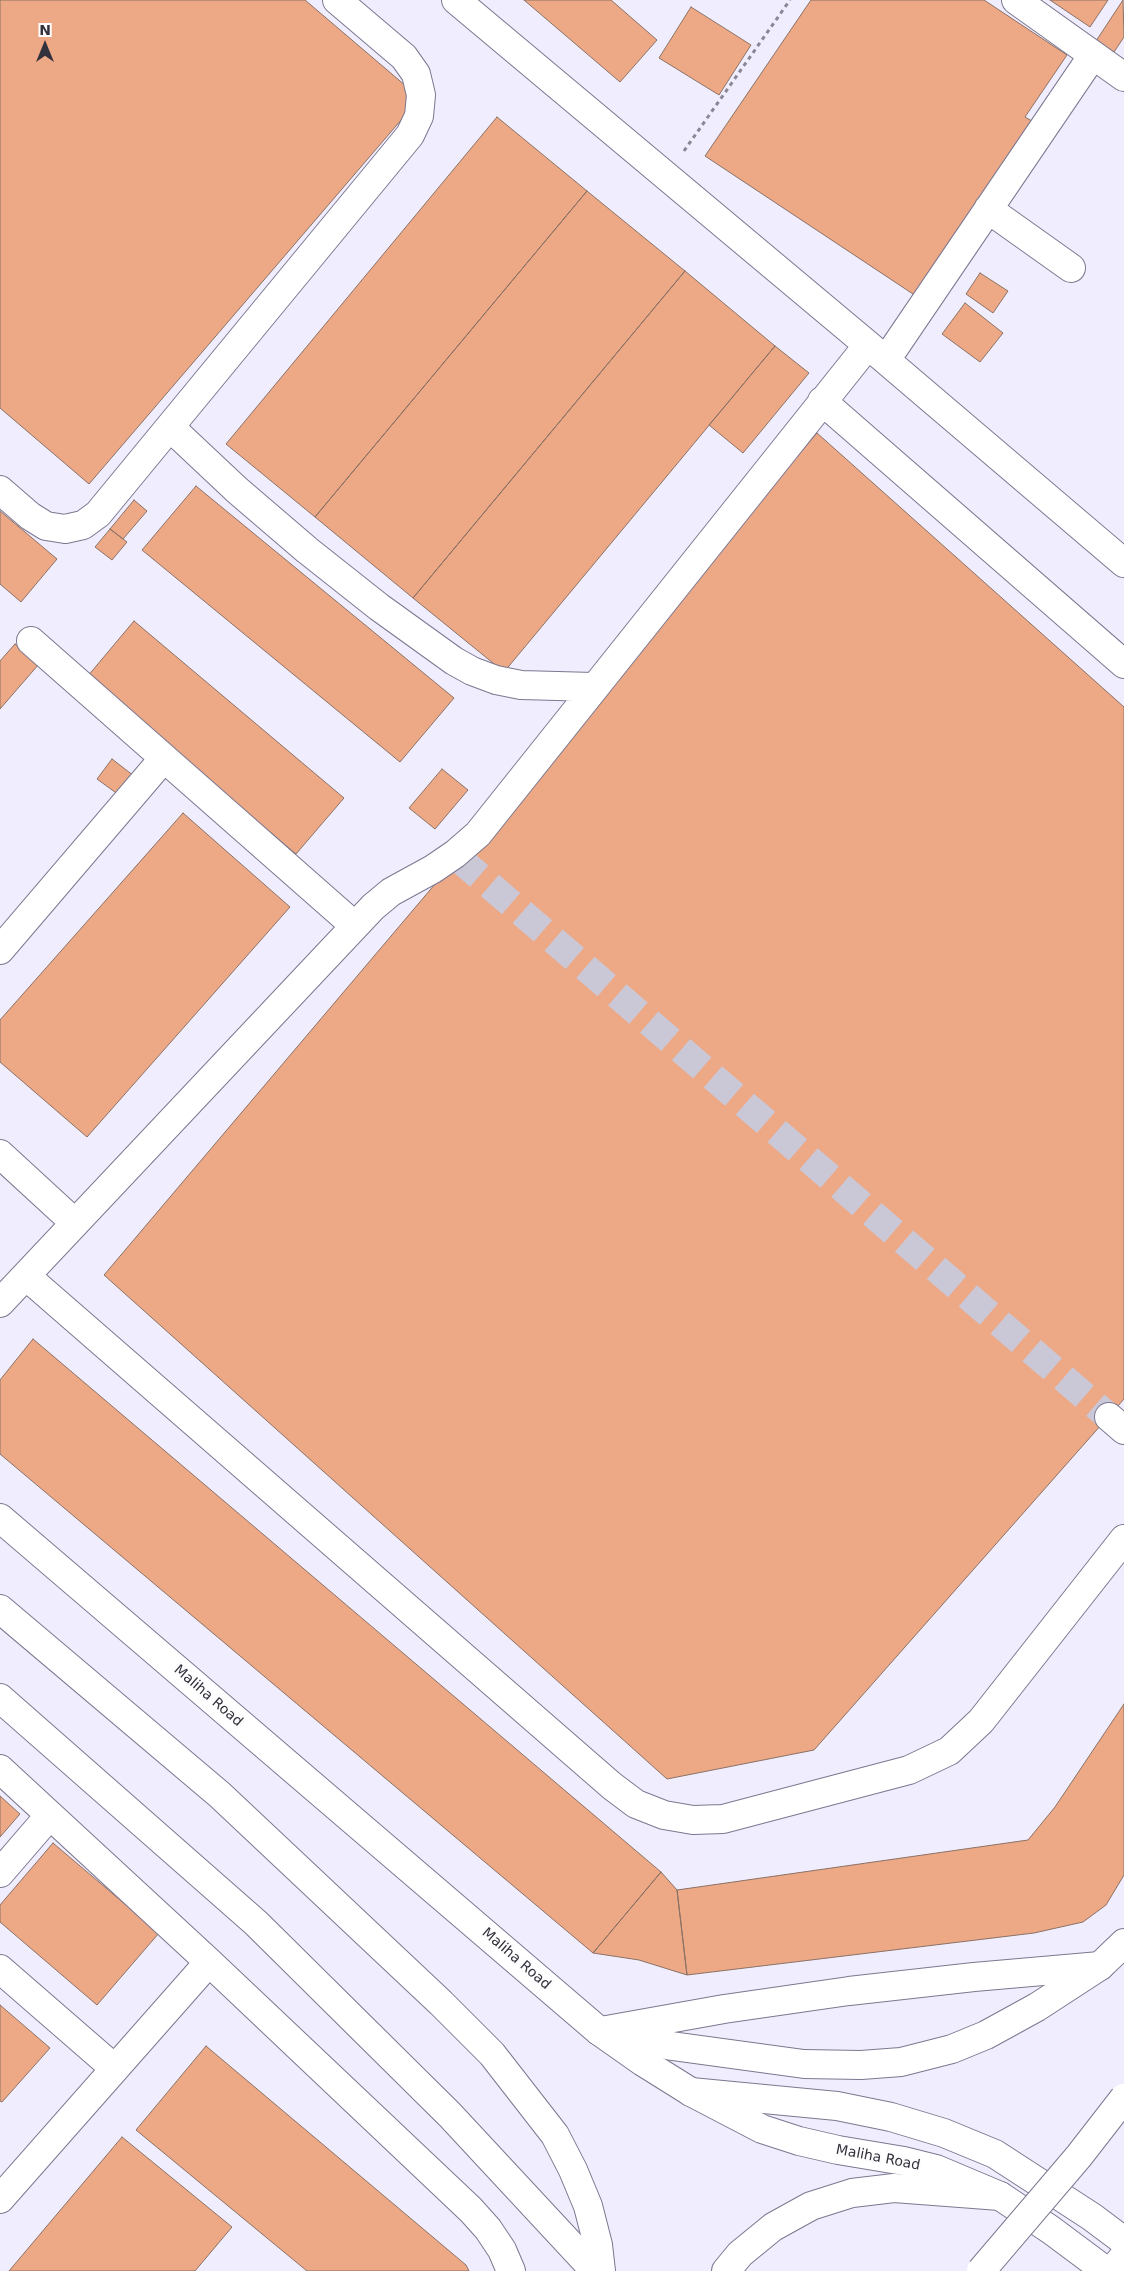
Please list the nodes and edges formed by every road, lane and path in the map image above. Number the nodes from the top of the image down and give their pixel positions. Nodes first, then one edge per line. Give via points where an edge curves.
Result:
1 (337, 0) edge
2 (456, 0) edge
3 (790, 0) edge
4 (1016, 0) edge
5 (1093, 55) junction
6 (1124, 77) edge
7 (667, 176) junction
8 (988, 210) junction
9 (1071, 268) dead end
10 (877, 352) junction
11 (822, 401) junction
12 (170, 427) junction
13 (0, 490) edge
14 (1124, 563) edge
15 (31, 641) dead end
16 (1124, 664) edge
17 (593, 687) junction
18 (164, 758) junction
19 (355, 926) junction
20 (0, 950) edge
21 (0, 1154) edge
22 (75, 1223) junction
23 (26, 1276) junction
24 (0, 1303) edge
25 (0, 1518) edge
26 (1124, 1539) edge
27 (0, 1609) edge
28 (0, 1698) edge
29 (0, 1769) edge
30 (50, 1815) junction
31 (0, 1873) edge
32 (1124, 1943) edge
33 (209, 1962) junction
34 (1100, 1966) junction
35 (0, 1969) edge
36 (600, 2031) junction
37 (114, 2068) junction
38 (691, 2092) junction
39 (1124, 2098) edge
40 (1000, 2196) junction
41 (0, 2199) edge
42 (1124, 2241) edge
43 (1124, 2256) edge
44 (511, 2271) edge
45 (595, 2271) edge
46 (601, 2271) edge
47 (726, 2271) edge
48 (981, 2271) edge
49 (1106, 2271) edge
50 (1112, 2271) edge

1 - 12 main road via 404,57 416,74 421,95 419,116 410,135
2 - 7 main road
3 - 7 path
4 - 5 main road
5 - 6 main road
5 - 8 main road
7 - 10 main road
8 - 9 main road
8 - 10 main road
10 - 11 main road
10 - 14 main road
11 - 16 main road
11 - 17 main road
12 - 13 main road via 98,514 83,524 65,528 46,526
12 - 17 main road via 307,550 454,661 496,680 521,686
15 - 18 main road
17 - 19 main road via 478,834 450,860 391,892
18 - 19 main road
18 - 20 main road
19 - 22 main road
21 - 22 main road
22 - 23 main road
23 - 24 main road
23 - 26 main road via 612,1786 636,1804 664,1815 693,1820 723,1819 909,1770 949,1751 981,1721
25 - 36 main road, Maliha Road
27 - 46 main road via 220,1794 492,2054 549,2127 573,2170 588,2206
28 - 45 main road via 256,1923 450,2115
29 - 30 main road
30 - 31 main road
30 - 33 main road
32 - 34 main road
33 - 37 main road
33 - 44 main road via 471,2210 502,2250
34 - 36 main road via 849,1991
34 - 36 main road via 986,2035 952,2049 901,2062 804,2064 672,2046
35 - 37 main road
36 - 38 main road, Maliha Road
37 - 41 main road
38 - 40 main road, Maliha Road via 781,2135 936,2169
38 - 42 main road via 837,2106 891,2117 944,2133 995,2154
39 - 48 main road, bridge
40 - 47 main road via 894,2188 852,2193 811,2206 773,2227 740,2254
40 - 49 main road, Maliha Road
43 - 50 main road

